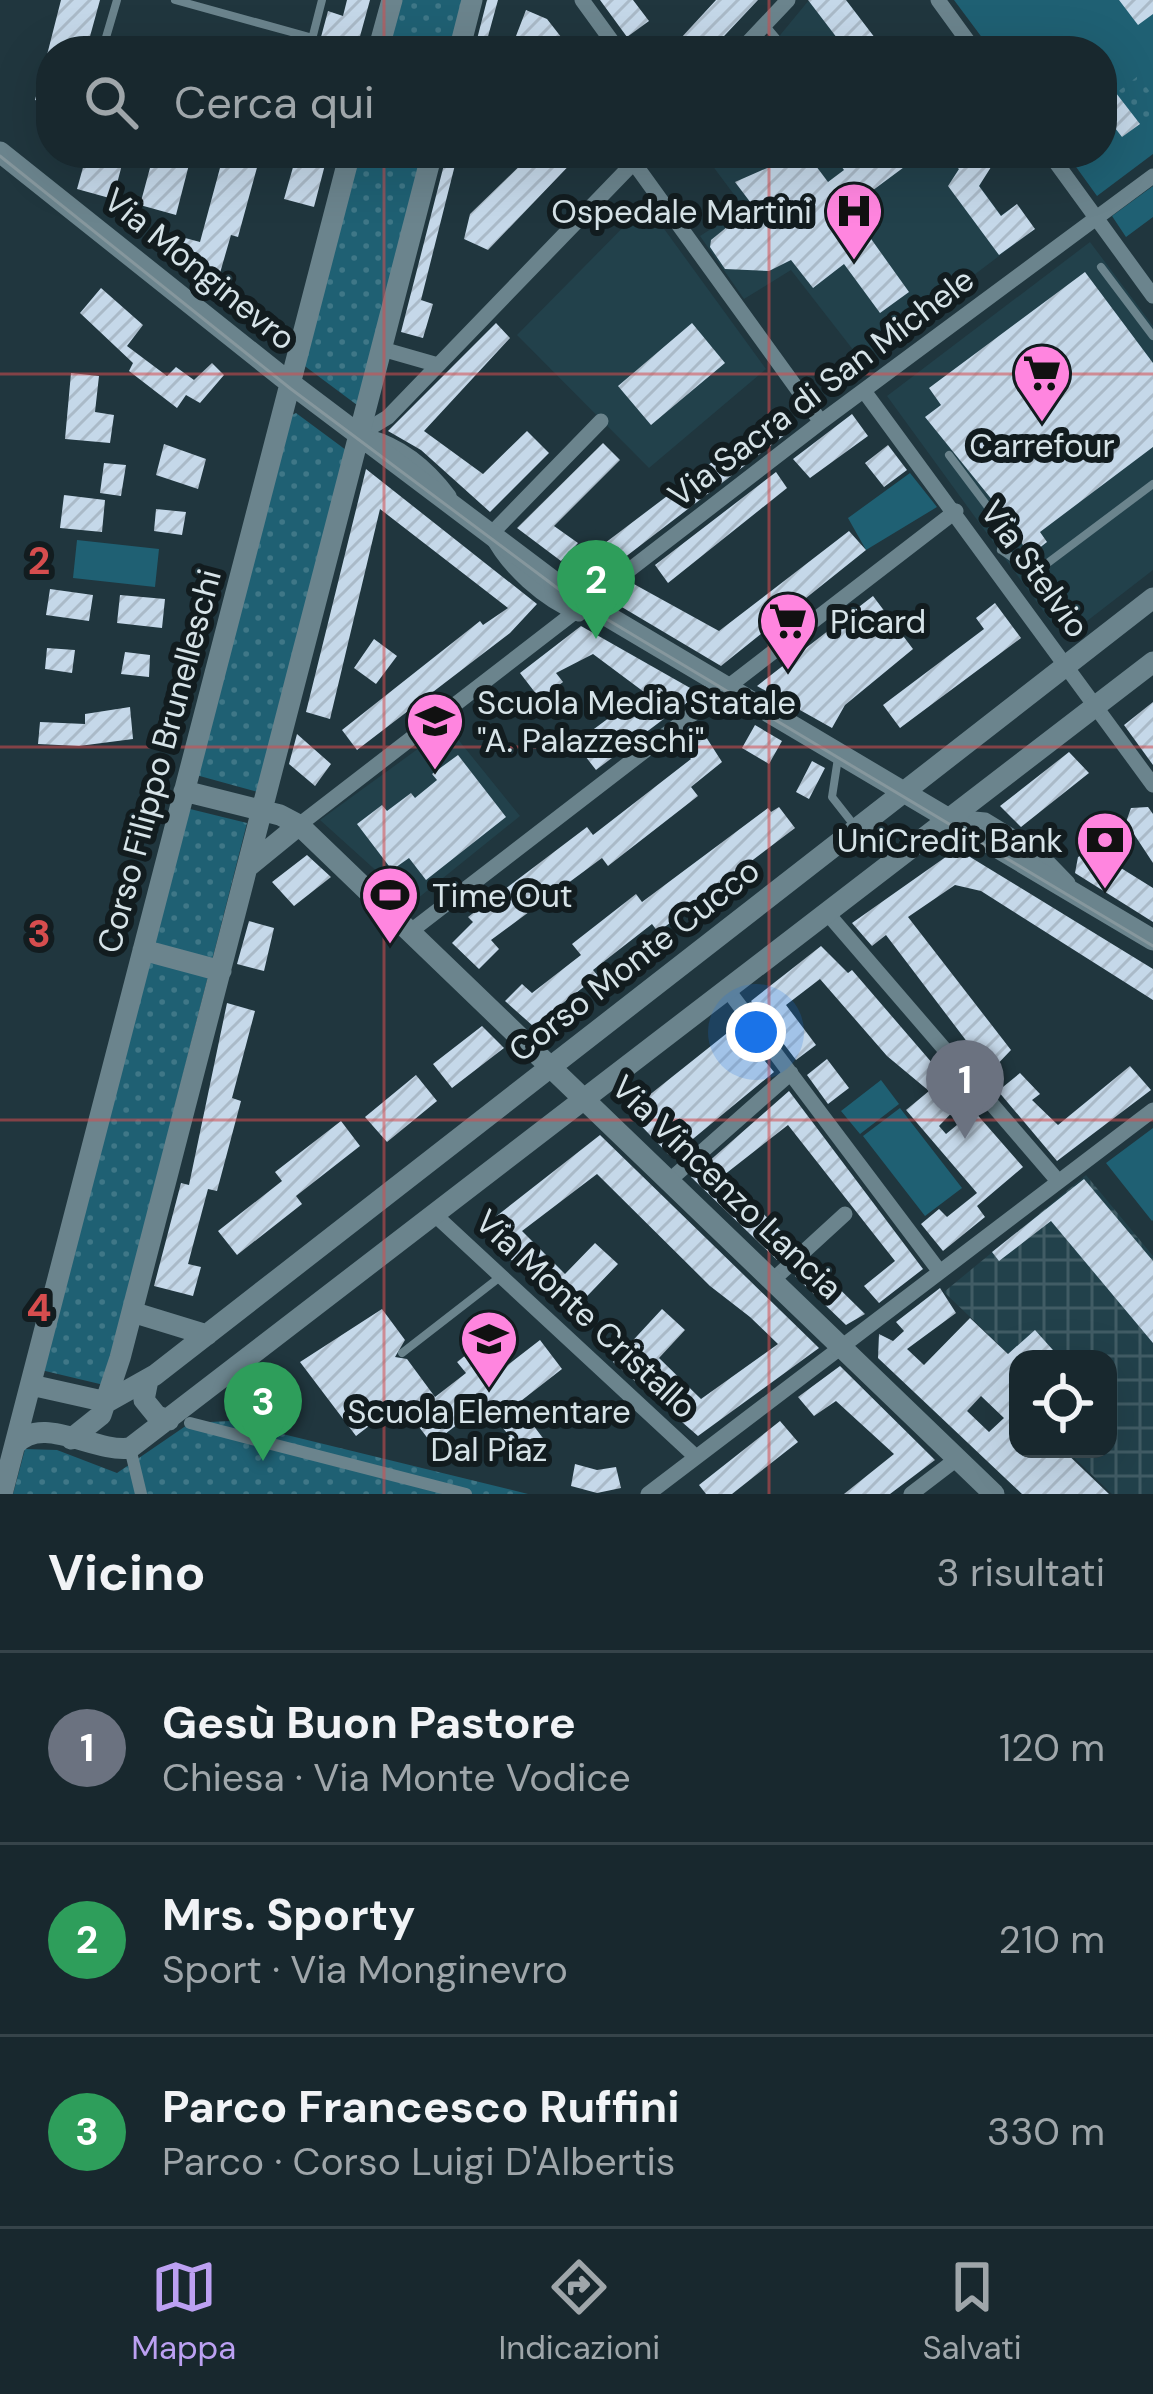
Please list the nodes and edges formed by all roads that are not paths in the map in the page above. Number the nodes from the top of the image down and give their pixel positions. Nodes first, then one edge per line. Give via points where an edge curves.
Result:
1 (116, 0) edge
2 (175, 0) edge
3 (322, 0) edge
4 (392, 0) edge
5 (472, 0) edge
6 (582, 0) edge
7 (788, 0) edge
8 (938, 0) edge
9 (765, 25) junction
10 (106, 36) edge
11 (306, 36) edge
12 (313, 36) edge
13 (382, 36) edge
14 (463, 36) edge
15 (608, 36) edge
16 (754, 36) edge
17 (775, 36) edge
18 (964, 36) edge
19 (0, 152) edge
20 (346, 168) edge
21 (429, 168) edge
22 (629, 168) edge
23 (646, 168) edge
24 (1060, 168) edge
25 (1153, 176) edge
26 (1096, 218) junction
27 (1101, 267) dead end
28 (1153, 296) edge
29 (1153, 336) edge
30 (382, 350) junction
31 (438, 365) junction
32 (292, 384) junction
33 (864, 391) junction
34 (601, 421) dead end
35 (821, 422) junction
36 (361, 434) junction
37 (949, 455) dead end
38 (1153, 484) edge
39 (956, 511) junction
40 (491, 534) junction
41 (996, 554) junction
42 (1153, 598) edge
43 (579, 608) junction
44 (1153, 662) edge
45 (1066, 664) junction
46 (726, 687) junction
47 (1095, 706) junction
48 (839, 750) junction
49 (1153, 785) edge
50 (907, 790) junction
51 (184, 791) junction
52 (263, 811) junction
53 (952, 818) junction
54 (299, 825) junction
55 (857, 829) junction
56 (250, 865) junction
57 (1050, 877) junction
58 (1078, 894) junction
59 (828, 914) junction
60 (411, 931) junction
61 (1153, 941) edge
62 (143, 950) junction
63 (221, 971) junction
64 (727, 989) junction
65 (552, 1064) junction
66 (791, 1073) junction
67 (586, 1097) junction
68 (1153, 1110) edge
69 (671, 1179) junction
70 (1058, 1181) junction
71 (435, 1214) junction
72 (845, 1214) dead end
73 (940, 1272) junction
74 (501, 1276) junction
75 (774, 1279) junction
76 (132, 1312) junction
77 (207, 1335) junction
78 (845, 1348) junction
79 (402, 1353) dead end
80 (152, 1377) junction
81 (31, 1385) junction
82 (107, 1402) junction
83 (180, 1422) junction
84 (66, 1438) junction
85 (15, 1445) junction
86 (130, 1448) junction
87 (696, 1457) junction
88 (958, 1458) junction
89 (2, 1494) edge
90 (141, 1494) edge
91 (466, 1494) edge
92 (648, 1494) edge
93 (911, 1494) edge
94 (994, 1494) edge

1 - 10 lane
2 - 11 lane
3 - 12 lane
4 - 13 street
5 - 14 street
6 - 15 street
7 - 9 street
8 - 18 street
9 - 16 street
9 - 17 lane
19 - 32 street, Via Monginevro
20 - 32 street, Corso Filippo Brunelleschi
21 - 30 street
22 - 31 street
23 - 35 street
24 - 26 street
25 - 26 street, Via Sacra di San Michele
26 - 28 street
26 - 33 street, Via Sacra di San Michele
27 - 29 lane
30 - 31 street
30 - 36 street
31 - 36 street
32 - 36 street, Via Monginevro
32 - 51 street, Corso Filippo Brunelleschi
33 - 35 street, Via Sacra di San Michele
33 - 39 street, Via Stelvio
34 - 40 street
35 - 43 street, Via Sacra di San Michele
36 - 40 street, Via Monginevro
36 - 52 street
37 - 41 lane via 1003,527
38 - 41 lane via 1041,568
39 - 41 street, Via Stelvio
39 - 46 street
40 - 43 street, Via Monginevro
41 - 45 street, Via Stelvio
42 - 45 street, Corso Monte Cucco
43 - 46 street, Via Monginevro
43 - 54 street, Via Sacra di San Michele
44 - 47 street
45 - 47 street, Via Stelvio
45 - 50 street, Corso Monte Cucco
46 - 48 street, Via Monginevro
46 - 60 street
47 - 49 street, Via Stelvio
47 - 53 street
48 - 50 street, Via Monginevro
48 - 55 lane via 832,797
50 - 53 street, Via Monginevro
50 - 55 street, Corso Monte Cucco
51 - 52 street, Via Vincenzo Lancia
51 - 62 street, Corso Filippo Brunelleschi
52 - 54 street, Via Vincenzo Lancia
52 - 56 street
53 - 57 street, Via Monginevro
53 - 58 street, Via Monginevro via 992,824 1038,852
53 - 59 street
54 - 56 street
54 - 60 street, Via Vincenzo Lancia
55 - 65 street, Corso Monte Cucco
56 - 63 street
57 - 58 street, Via Monginevro
57 - 61 street, Via Monginevro via 1079,905 1129,936
58 - 61 street, Via Monginevro
59 - 64 street
59 - 70 street
60 - 65 street, Via Vincenzo Lancia
62 - 63 street
62 - 81 street, Corso Filippo Brunelleschi
63 - 76 street
64 - 66 street
64 - 67 street
65 - 67 street, Via Vincenzo Lancia
65 - 77 street, Corso Monte Cucco
66 - 69 street
66 - 73 street
67 - 69 street, Via Vincenzo Lancia
67 - 71 street
68 - 70 street
69 - 75 street, Via Vincenzo Lancia
70 - 73 street
71 - 74 street, Via Monte Cristallo
71 - 83 street
72 - 75 street
73 - 78 street
74 - 79 lane
74 - 87 street, Via Monte Cristallo
75 - 78 street, Via Vincenzo Lancia
76 - 77 street
76 - 82 street
77 - 80 street, Corso Monte Cucco
78 - 87 street
78 - 88 street, Via Vincenzo Lancia
80 - 82 street
80 - 83 street via 144,1400
81 - 82 street
81 - 84 street
81 - 85 street, Corso Filippo Brunelleschi
82 - 84 street via 94,1422
83 - 86 street
83 - 91 street
84 - 85 street via 37,1430
84 - 86 street
85 - 89 street, Corso Filippo Brunelleschi
86 - 90 street
87 - 92 street
88 - 93 street
88 - 94 street, Via Vincenzo Lancia

